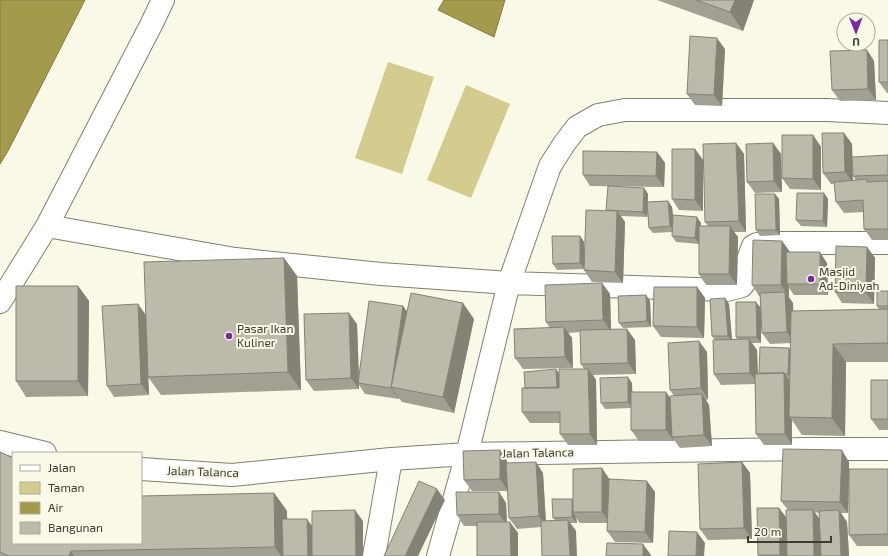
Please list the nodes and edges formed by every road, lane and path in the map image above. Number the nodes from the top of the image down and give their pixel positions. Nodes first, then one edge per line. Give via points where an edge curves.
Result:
1 (163, 0) edge
2 (888, 113) edge
3 (47, 226) junction
4 (888, 243) edge
5 (509, 283) junction
6 (0, 302) edge
7 (0, 442) edge
8 (888, 449) edge
9 (41, 452) edge
10 (467, 454) junction
11 (391, 459) junction
12 (142, 469) edge
13 (374, 556) edge
14 (438, 556) edge

1 - 3 street
2 - 5 street via 828,110 625,110 598,115 578,127 550,166
3 - 5 street via 235,259 381,274
3 - 6 street
4 - 5 street via 757,244 750,253 744,283 742,286 727,290
5 - 10 street
7 - 9 street
8 - 10 street, Jalan Talanca
10 - 11 street, Jalan Talanca
10 - 14 street
11 - 12 street, Jalan Talanca via 232,475
11 - 13 street

